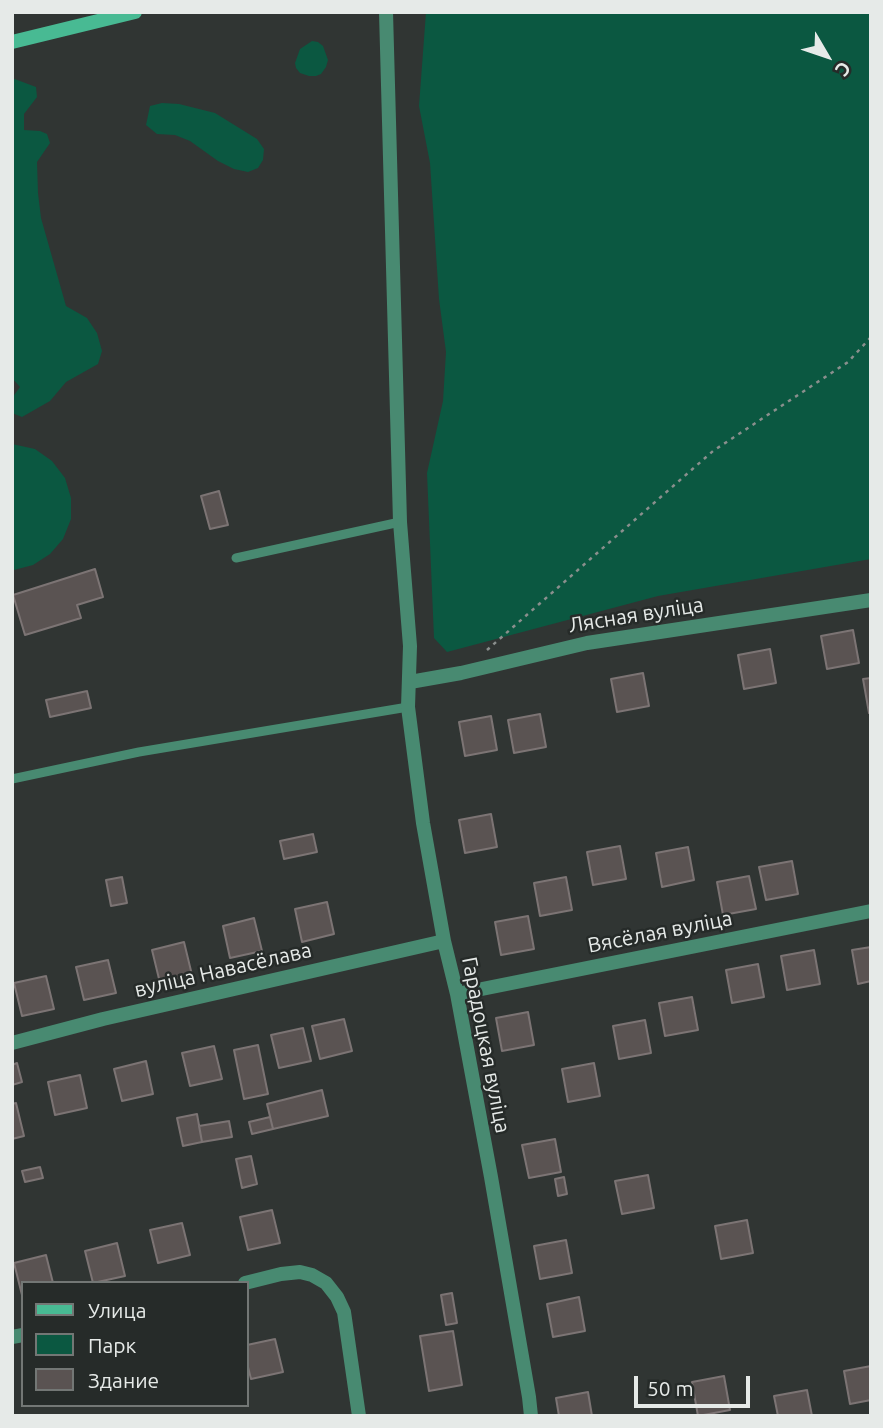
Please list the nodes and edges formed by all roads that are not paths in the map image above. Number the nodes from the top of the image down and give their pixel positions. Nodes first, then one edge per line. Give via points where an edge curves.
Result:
1 (135, 12) edge
2 (386, 12) edge
3 (12, 42) edge
4 (400, 522) junction
5 (236, 558) dead end
6 (871, 600) edge
7 (410, 682) junction
8 (408, 707) junction
9 (12, 779) edge
10 (871, 911) edge
11 (444, 941) junction
12 (457, 994) junction
13 (12, 1043) edge
14 (248, 1282) edge
15 (359, 1416) edge
16 (531, 1416) edge

1 - 3 street
2 - 4 street, Гарадоцкая вуліца
4 - 5 lane
4 - 7 street, Гарадоцкая вуліца
6 - 7 street, Лясная вуліца via 587,643
7 - 8 street, Гарадоцкая вуліца
8 - 9 lane via 139,752
8 - 11 street, Гарадоцкая вуліца
10 - 12 street, Вясёлая вуліца
11 - 12 street, Гарадоцкая вуліца
11 - 13 street, вуліца Навасёлава
12 - 16 street, Гарадоцкая вуліца
14 - 15 street via 300,1272 326,1283 344,1312

